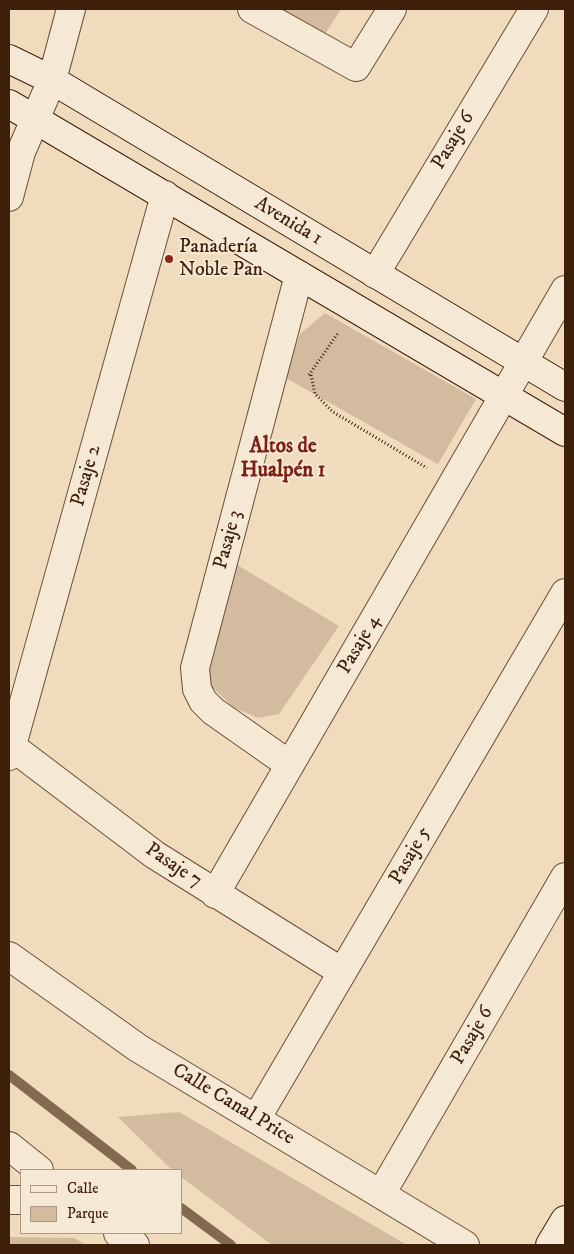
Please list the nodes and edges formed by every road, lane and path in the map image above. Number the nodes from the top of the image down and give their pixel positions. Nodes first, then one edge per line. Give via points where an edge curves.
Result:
1 (71, 9) edge
2 (252, 9) edge
3 (392, 9) edge
4 (534, 9) edge
5 (9, 59) edge
6 (52, 80) junction
7 (9, 104) edge
8 (34, 118) junction
9 (165, 195) junction
10 (9, 197) edge
11 (375, 274) junction
12 (299, 275) junction
13 (565, 290) edge
14 (354, 307) junction
15 (524, 363) junction
16 (311, 375) junction
17 (272, 380) junction
18 (565, 387) edge
19 (505, 396) junction
20 (565, 432) edge
21 (454, 483) junction
22 (565, 593) edge
23 (10, 751) edge
24 (290, 765) junction
25 (565, 877) edge
26 (215, 894) junction
27 (9, 956) edge
28 (342, 972) junction
29 (256, 1119) junction
30 (9, 1146) edge
31 (38, 1169) edge
32 (381, 1194) junction
33 (565, 1220) edge
34 (119, 1234) edge
35 (134, 1245) edge
36 (465, 1245) edge
37 (550, 1245) edge

1 - 6 street
2 - 3 street via 356,67
4 - 11 street, Pasaje 6
5 - 6 street, Avenida 1
6 - 8 street
6 - 11 street, Avenida 1
7 - 8 street, Avenida 1
8 - 9 street, Avenida 1
8 - 10 street
9 - 12 street, Avenida 1
9 - 23 street, Pasaje 2
11 - 15 street, Avenida 1
12 - 14 street, Avenida 1
12 - 17 street, Pasaje 3
13 - 15 street, Pasaje 4
14 - 16 path
14 - 19 street, Avenida 1
15 - 18 street, Avenida 1
15 - 19 street, Pasaje 4
16 - 17 path
16 - 21 path via 315,394 333,412
17 - 24 street, Pasaje 3 via 196,663 195,678 203,701 213,711
19 - 20 street, Avenida 1
19 - 21 street, Pasaje 4
21 - 24 street, Pasaje 4
22 - 28 street, Pasaje 5
23 - 26 street, Pasaje 7
24 - 26 street, Pasaje 4
25 - 32 street, Pasaje 6
26 - 28 street, Pasaje 7
27 - 29 street, Calle Canal Price via 138,1048
28 - 29 street, Pasaje 5
29 - 32 street, Calle Canal Price
30 - 31 street
32 - 36 street, Calle Canal Price
33 - 37 street
34 - 35 street

